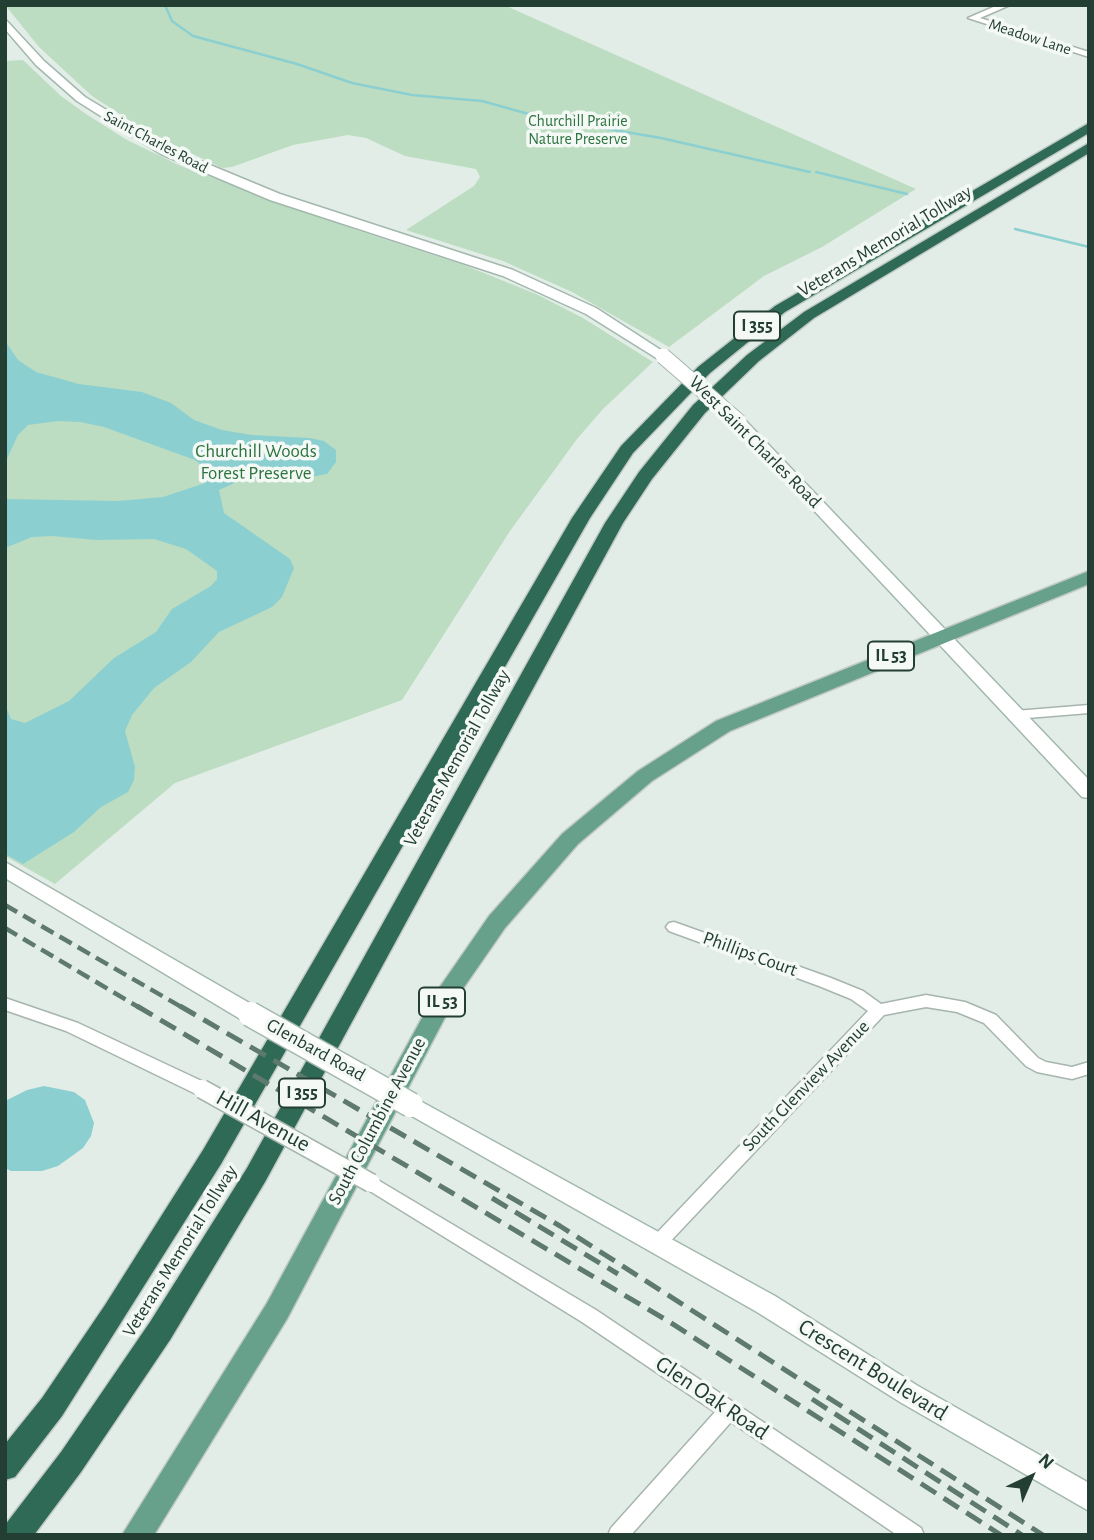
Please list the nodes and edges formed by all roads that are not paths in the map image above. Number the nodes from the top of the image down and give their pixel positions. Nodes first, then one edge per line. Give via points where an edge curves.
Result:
1 (1006, 5) edge
2 (5, 22) edge
3 (1089, 55) edge
4 (1089, 127) edge
5 (1089, 147) edge
6 (295, 204) joint
7 (1089, 577) edge
8 (943, 636) junction
9 (1089, 709) edge
10 (1015, 715) junction
11 (1089, 792) edge
12 (9, 872) edge
13 (674, 927) dead end
14 (5, 1004) edge
15 (879, 1010) junction
16 (1089, 1068) edge
17 (659, 1242) junction
18 (506, 1266) joint
19 (730, 1409) junction
20 (5, 1467) edge
21 (1089, 1498) edge
22 (16, 1535) edge
23 (137, 1535) edge
24 (618, 1535) edge
25 (914, 1535) edge

1 - 3 street, Meadow Lane via 972,18
2 - 6 main road, Saint Charles Road via 53,76 106,118 177,157
4 - 20 highway, Veterans Memorial Tollway / I 355 via 780,309 695,377 627,450 581,518 212,1157 116,1313
5 - 22 highway, Veterans Memorial Tollway / I 355 via 809,315 753,358 699,409 645,477 614,523 256,1175 160,1331
6 - 8 main road, West Saint Charles Road, bridge via 528,281 663,356 739,422
7 - 8 main road, IL 53
8 - 10 main road, West Saint Charles Road
8 - 23 main road, South Columbine Avenue / IL 53 via 723,726 611,802 542,869 497,922 443,1000 277,1311
9 - 10 street
10 - 11 main road, West Saint Charles Road
12 - 17 main road, Glenbard Road, bridge via 250,1014
13 - 15 street, Phillips Court via 825,982
14 - 18 street, Hill Avenue, bridge via 72,1027 202,1089 371,1183
15 - 16 street, South Glenview Avenue via 926,1001 959,1006 989,1019 1043,1069 1072,1073
15 - 17 street, South Glenview Avenue
17 - 21 main road, Crescent Boulevard
18 - 19 street, Glen Oak Road
19 - 24 street
19 - 25 street, Glen Oak Road

